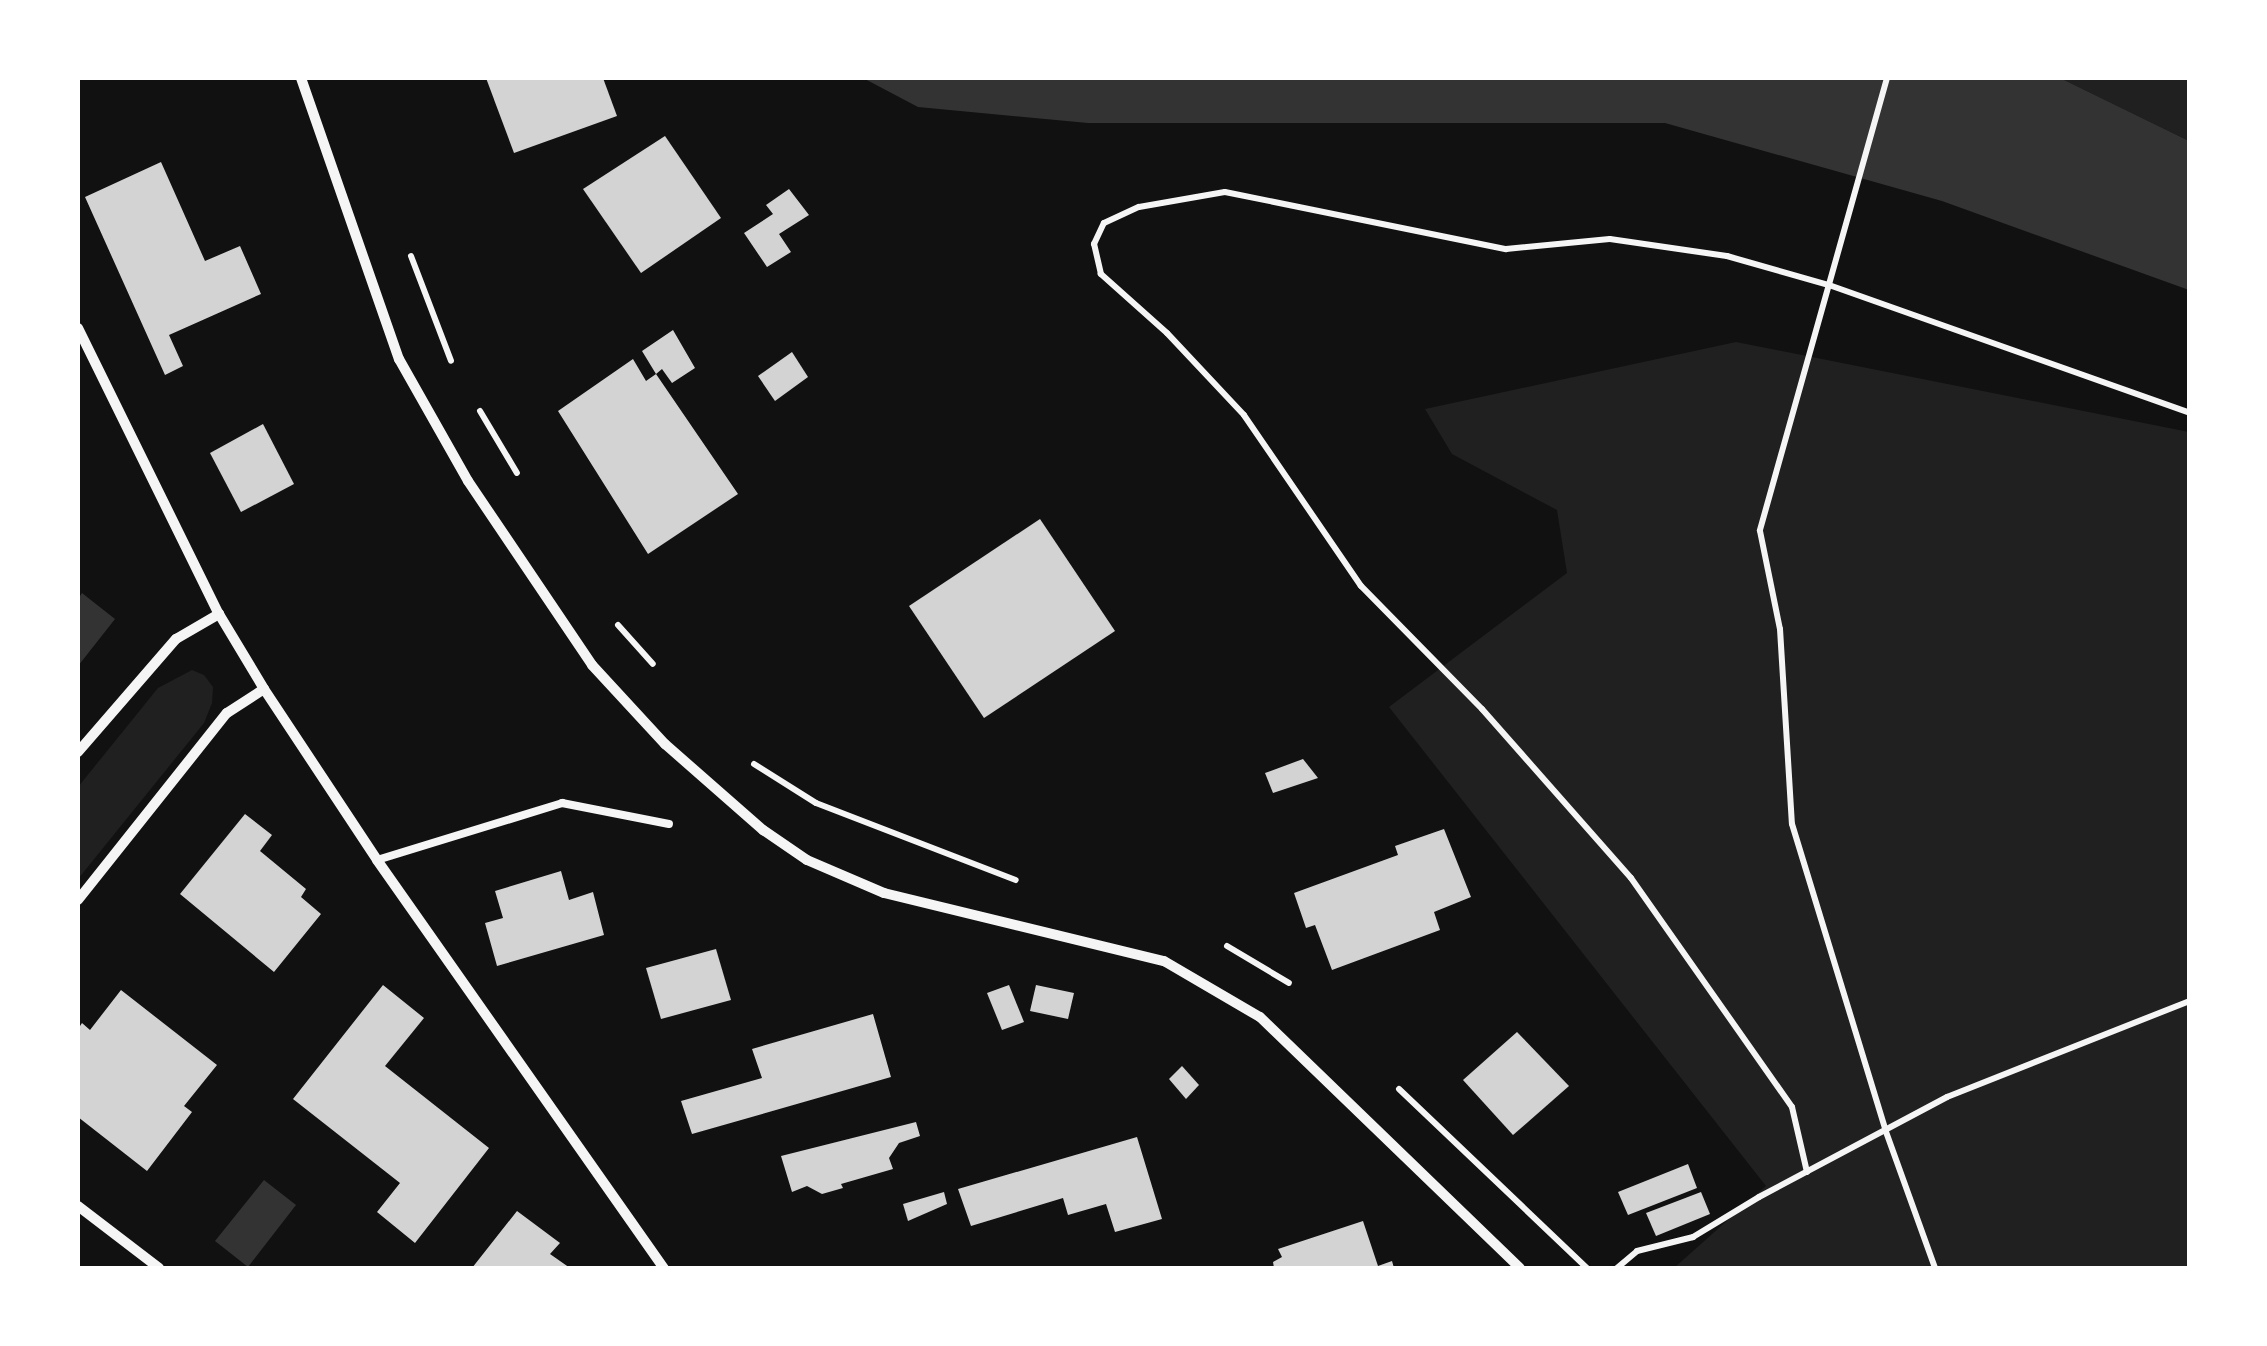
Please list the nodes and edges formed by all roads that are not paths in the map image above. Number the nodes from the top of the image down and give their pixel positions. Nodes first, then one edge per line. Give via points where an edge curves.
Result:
1 (301, 78) edge
2 (78, 328) edge
3 (219, 614) junction
4 (264, 689) junction
5 (78, 752) edge
6 (668, 824) dead end
7 (376, 860) junction
8 (78, 900) edge
9 (78, 1206) edge
10 (158, 1268) edge
11 (664, 1268) edge
12 (1520, 1268) edge

1 - 12 street via 399,359 468,481 592,664 665,744 807,860 884,892 1164,962 1260,1017
2 - 3 street
3 - 4 street
3 - 5 street via 176,639
4 - 7 street
4 - 8 street via 227,713
6 - 7 lane via 562,803
7 - 11 street
9 - 10 street

